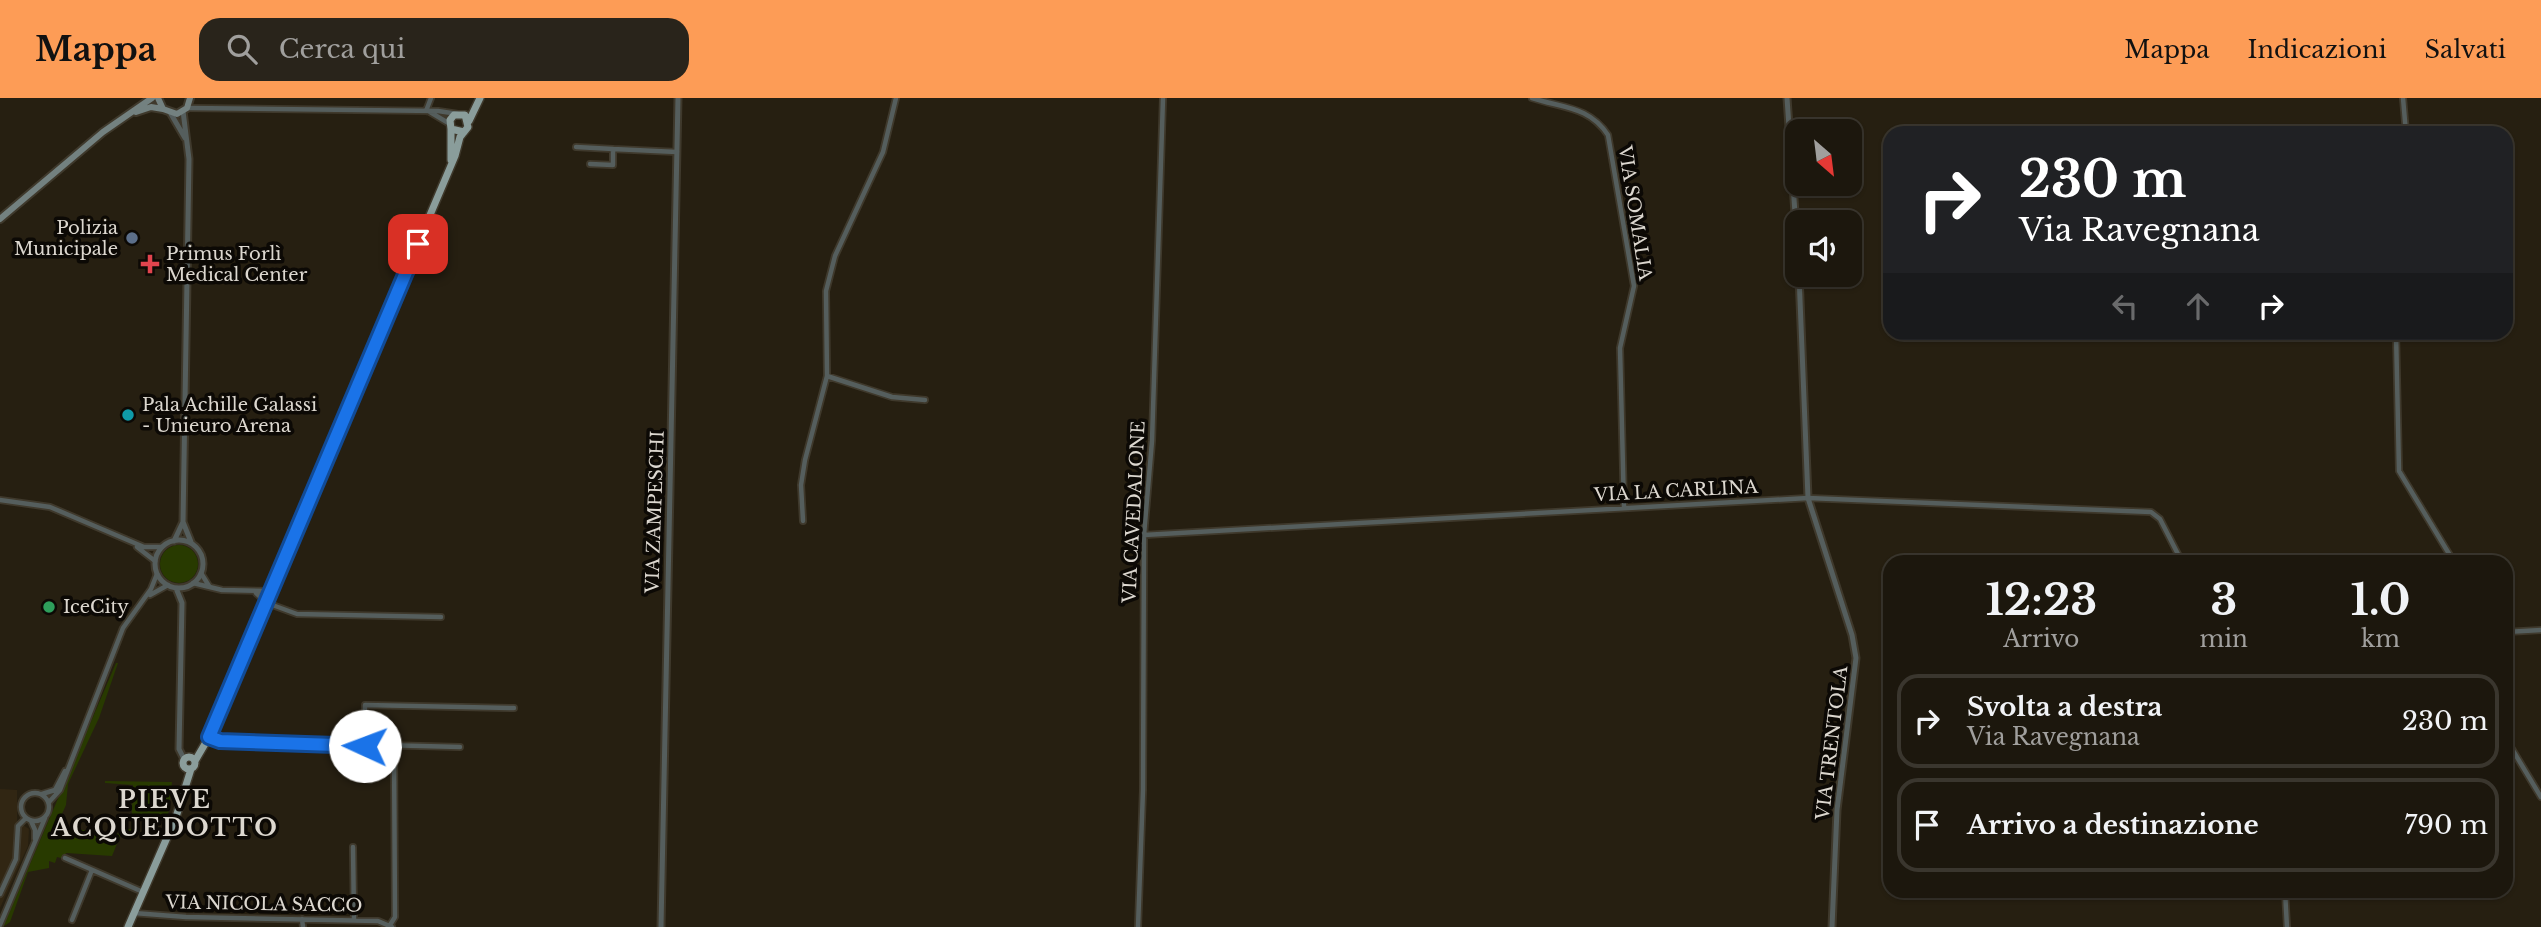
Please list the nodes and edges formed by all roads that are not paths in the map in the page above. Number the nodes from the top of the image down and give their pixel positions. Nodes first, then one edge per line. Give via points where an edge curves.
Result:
1 (152, 98) edge
2 (158, 98) edge
3 (190, 98) edge
4 (431, 98) edge
5 (678, 98) edge
6 (896, 98) edge
7 (1163, 98) edge
8 (1532, 98) edge
9 (1787, 98) edge
10 (2403, 98) edge
11 (479, 102) edge
12 (204, 107) junction
13 (163, 109) junction
14 (185, 109) junction
15 (428, 111) junction
16 (171, 114) junction
17 (460, 114) junction
18 (122, 119) junction
19 (469, 121) junction
20 (450, 126) junction
21 (2405, 126) edge
22 (464, 132) junction
23 (187, 143) junction
24 (576, 146) dead end
25 (613, 149) junction
26 (677, 152) junction
27 (451, 164) junction
28 (590, 164) dead end
29 (1795, 210) edge
30 (0, 219) edge
31 (1799, 287) edge
32 (2396, 340) edge
33 (827, 376) junction
34 (925, 400) dead end
35 (1808, 498) junction
36 (0, 500) edge
37 (1623, 508) junction
38 (803, 521) dead end
39 (183, 522) junction
40 (1143, 535) junction
41 (124, 539) junction
42 (174, 541) junction
43 (193, 545) junction
44 (162, 547) junction
45 (2178, 555) edge
46 (2450, 555) edge
47 (155, 561) junction
48 (201, 573) junction
49 (157, 575) junction
50 (191, 584) junction
51 (168, 585) junction
52 (209, 586) junction
53 (176, 588) junction
54 (272, 591) junction
55 (256, 593) junction
56 (182, 603) junction
57 (267, 603) junction
58 (138, 605) junction
59 (441, 617) dead end
60 (2541, 630) edge
61 (2513, 632) edge
62 (514, 708) dead end
63 (209, 737) junction
64 (81, 739) junction
65 (365, 746) junction
66 (394, 747) junction
67 (460, 747) dead end
68 (2513, 751) edge
69 (190, 762) junction
70 (42, 794) junction
71 (2541, 797) edge
72 (49, 802) junction
73 (45, 818) junction
74 (28, 819) junction
75 (353, 846) dead end
76 (33, 848) junction
77 (65, 859) dead end
78 (92, 870) junction
79 (144, 892) junction
80 (0, 894) edge
81 (2285, 898) edge
82 (134, 913) junction
83 (302, 919) junction
84 (72, 920) dead end
85 (354, 920) junction
86 (0, 925) edge
87 (391, 926) edge
88 (128, 927) edge
89 (303, 927) edge
90 (661, 927) edge
91 (1138, 927) edge
92 (1832, 927) edge
93 (2287, 927) edge

1 - 18 main road
2 - 13 main road
3 - 12 street
3 - 14 main road
4 - 15 street
5 - 26 street, VIA ZAMPESCHI
6 - 33 street via 883,152 832,267 826,291
7 - 40 street, VIA CAVEDALONE via 1152,441
8 - 37 street, VIA SOMALIA via 1587,112 1608,135 1634,286 1620,348
9 - 29 street
10 - 21 street
11 - 17 main road
11 - 19 main road
12 - 14 street
12 - 15 street
13 - 16 main road
13 - 18 main road via 151,107
14 - 16 main road
14 - 23 street
15 - 17 street
15 - 20 street
16 - 23 street
17 - 19 main road
17 - 20 main road via 452,117
18 - 30 main road
19 - 22 main road
20 - 22 main road
20 - 27 main road
22 - 27 main road
23 - 39 street
24 - 25 street
25 - 26 street
25 - 28 street via 613,165
26 - 90 street, VIA ZAMPESCHI
27 - 54 main road
31 - 35 street, VIA TRENTOLA
32 - 46 street via 2399,471
33 - 34 street via 892,397
33 - 38 street via 805,460
35 - 37 street, VIA LA CARLINA
35 - 45 street, VIA LA CARLINA via 2151,512 2160,519
35 - 92 street, VIA TRENTOLA via 1855,647 1837,810
36 - 41 street via 50,508
37 - 40 street, VIA LA CARLINA
39 - 42 street
39 - 43 street
40 - 91 street, VIA CAVEDALONE
41 - 44 street via 144,547
41 - 47 street
42 - 43 street
42 - 44 street
43 - 48 street via 202,557
44 - 47 street
47 - 49 street
48 - 50 street
48 - 52 street
49 - 51 street
49 - 58 street
50 - 52 street
50 - 53 street
50 - 56 street
51 - 53 street
51 - 58 street
52 - 55 street
53 - 56 street
54 - 55 street
54 - 57 main road
55 - 57 street
56 - 69 street via 179,749
57 - 59 street via 298,614
57 - 63 main road
58 - 64 street via 123,628
60 - 61 street
62 - 65 street via 365,705
63 - 65 street
63 - 69 main road via 202,754
64 - 70 street via 57,788
64 - 72 street via 60,790
65 - 66 street
66 - 67 street
66 - 87 street via 395,912
68 - 71 street
69 - 79 main road via 176,817
70 - 72 street
70 - 74 street via 24,798 21,810
72 - 73 street
73 - 74 street
73 - 76 street
74 - 76 street via 35,830
74 - 80 street via 18,826 16,859
75 - 85 street
76 - 86 street
77 - 78 street
78 - 79 street
78 - 84 street
79 - 82 main road
81 - 93 street
82 - 83 street, VIA NICOLA SACCO via 186,920
82 - 88 main road
83 - 85 street, VIA NICOLA SACCO
83 - 89 street
85 - 87 street, VIA NICOLA SACCO

